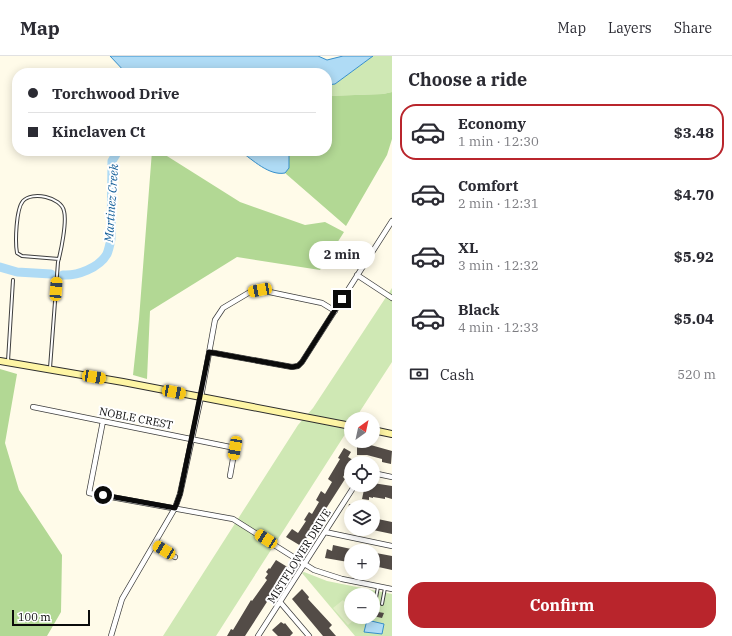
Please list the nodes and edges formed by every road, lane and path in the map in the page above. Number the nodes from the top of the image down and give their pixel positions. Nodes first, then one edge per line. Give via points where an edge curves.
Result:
1 (392, 222) edge
2 (59, 259) junction
3 (357, 275) junction
4 (13, 280) dead end
5 (392, 298) edge
6 (335, 311) junction
7 (209, 352) junction
8 (0, 361) edge
9 (8, 362) junction
10 (50, 369) junction
11 (201, 397) junction
12 (33, 407) dead end
13 (103, 421) junction
14 (344, 425) edge
15 (380, 431) edge
16 (392, 434) edge
17 (192, 439) junction
18 (380, 474) edge
19 (230, 476) dead end
20 (392, 477) edge
21 (350, 492) edge
22 (175, 508) junction
23 (325, 532) junction
24 (154, 544) junction
25 (392, 546) edge
26 (175, 557) dead end
27 (304, 564) junction
28 (378, 586) joint
29 (385, 588) junction
30 (392, 589) edge
31 (280, 602) junction
32 (382, 604) dead end
33 (111, 636) edge
34 (258, 636) edge
35 (309, 636) edge

1 - 3 street
2 - 2 lane via 64,210 52,199 27,198 20,205 17,252 22,256
2 - 10 lane
3 - 5 street
3 - 6 street
4 - 9 lane
6 - 7 street via 298,366
6 - 7 street via 322,303 260,290 250,292 223,308 215,320
7 - 11 street
8 - 9 street
9 - 10 street
10 - 11 street
11 - 14 street
11 - 17 street
12 - 13 street, NOBLE CREST
13 - 17 street, NOBLE CREST
13 - 22 street via 89,492
15 - 16 street
17 - 19 street, NOBLE CREST via 235,448
17 - 22 street
18 - 20 street
21 - 23 street, MISTFLOWER DRIVE
22 - 24 street
22 - 27 street via 233,519
23 - 25 street
23 - 27 street, MISTFLOWER DRIVE
24 - 26 street
24 - 33 street via 122,599
27 - 28 street via 342,580
27 - 31 street, MISTFLOWER DRIVE
28 - 29 street
29 - 30 street
29 - 32 lane
31 - 34 street, MISTFLOWER DRIVE
31 - 35 street

